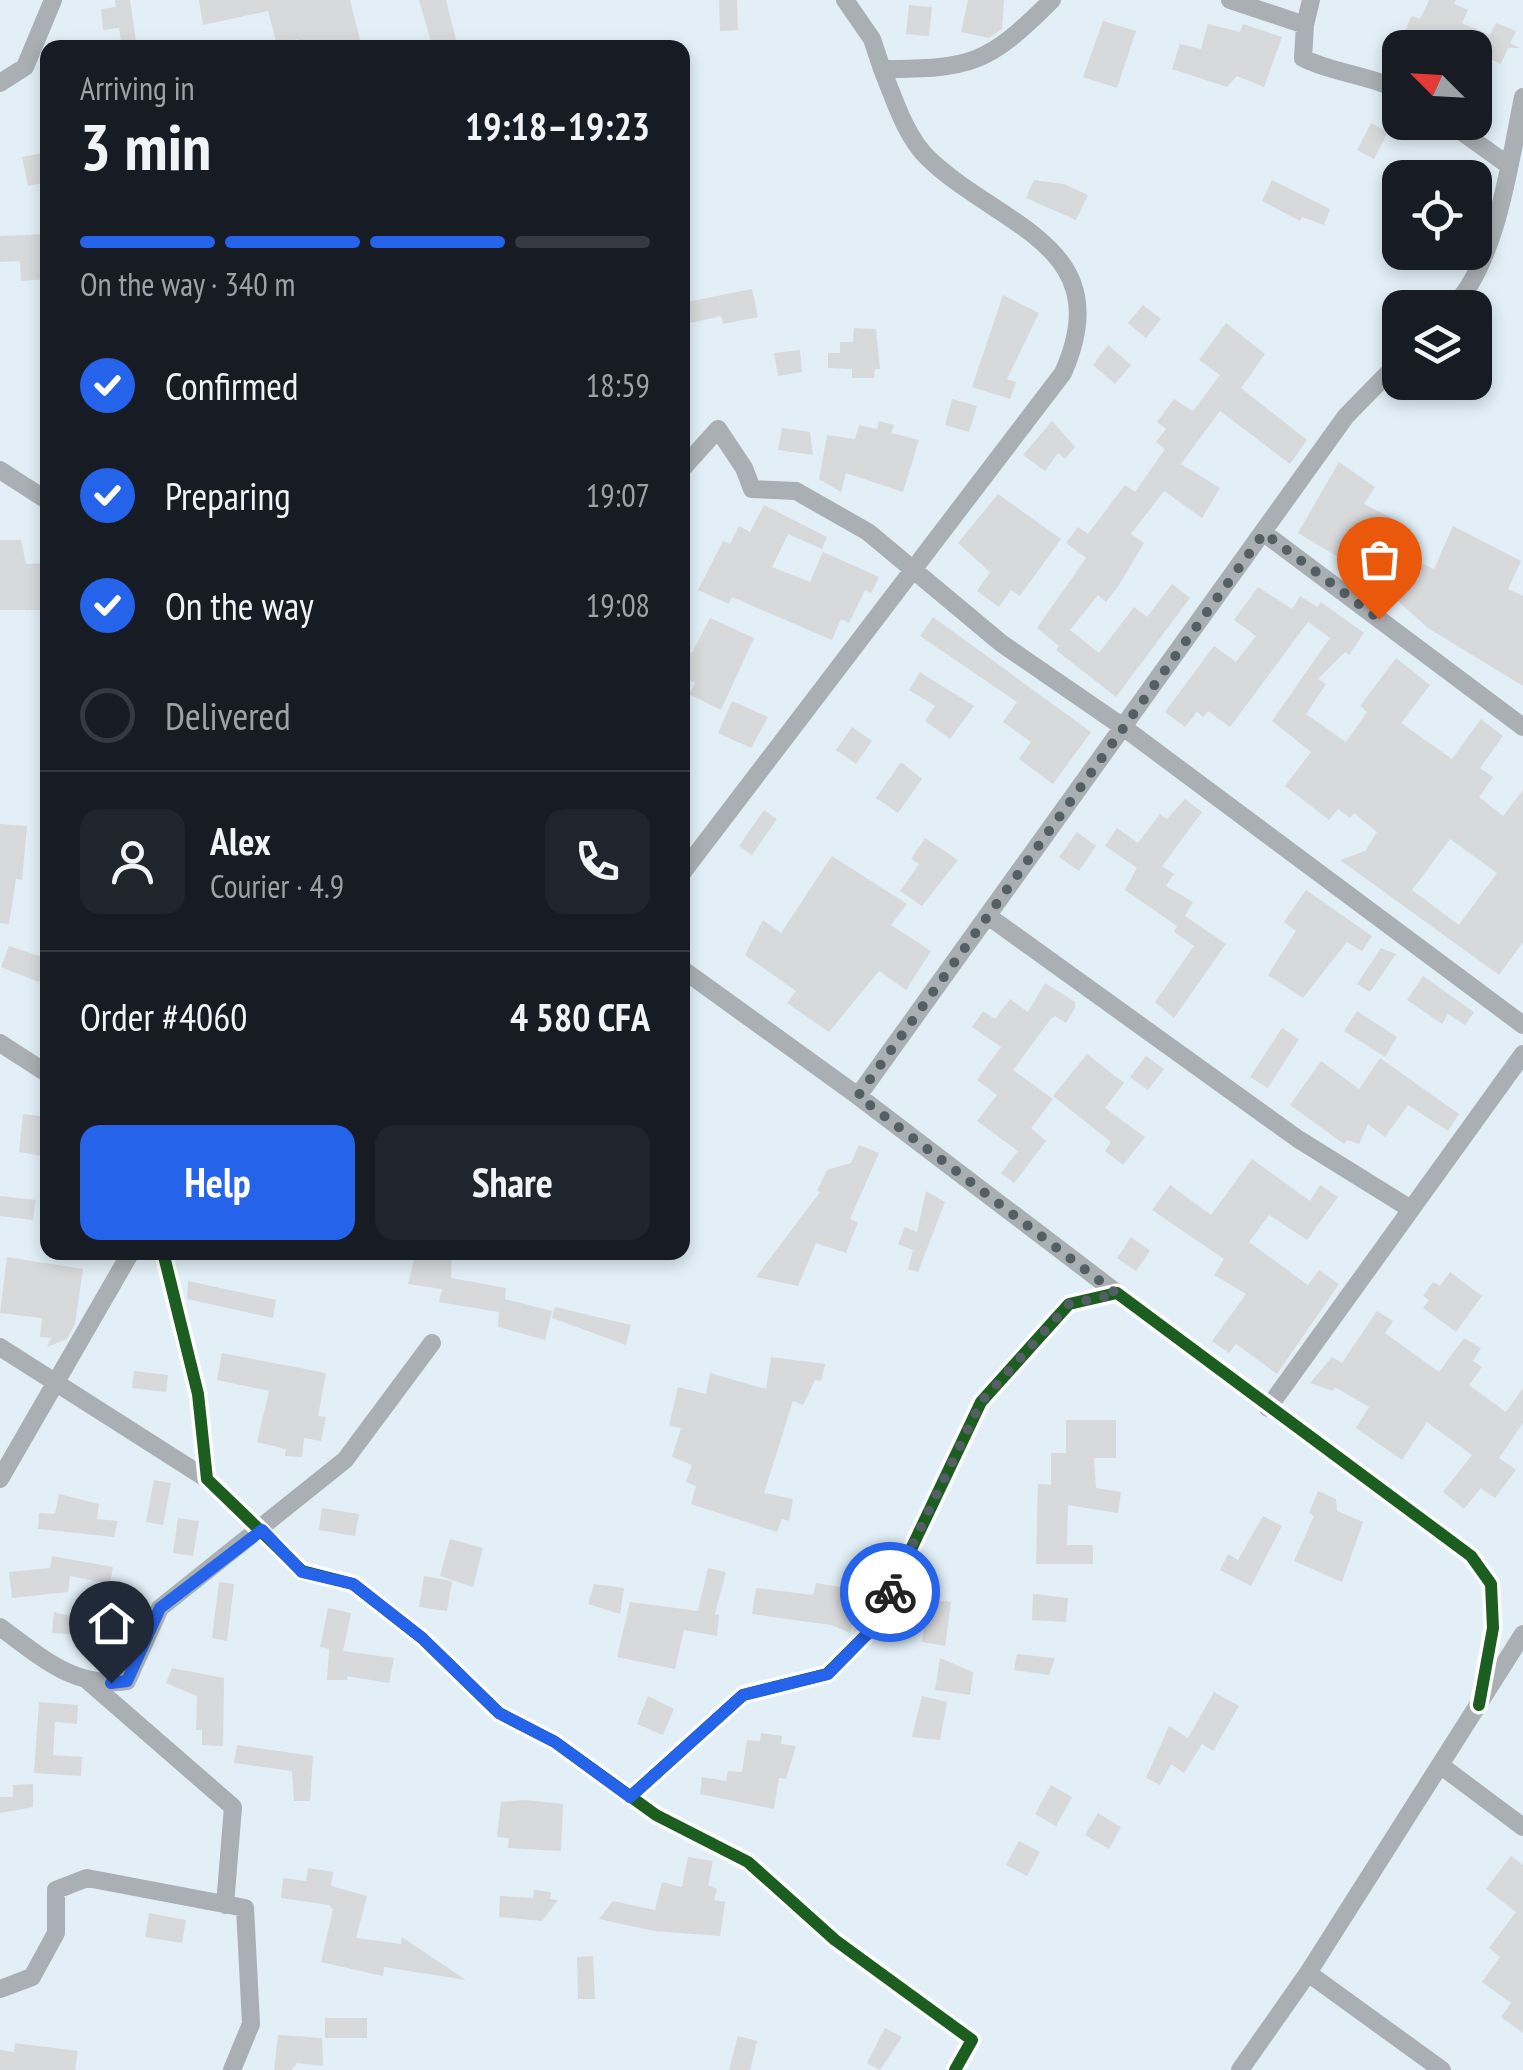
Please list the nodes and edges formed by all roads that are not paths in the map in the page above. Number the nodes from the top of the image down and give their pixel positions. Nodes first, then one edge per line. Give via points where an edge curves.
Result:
1 (53, 0) edge
2 (845, 0) edge
3 (1052, 0) edge
4 (1230, 0) edge
5 (1311, 0) edge
6 (1305, 24) junction
7 (882, 69) junction
8 (0, 84) edge
9 (1382, 86) edge
10 (1523, 97) edge
11 (1473, 140) edge
12 (1508, 165) junction
13 (1468, 290) edge
14 (1382, 379) edge
15 (690, 460) edge
16 (0, 470) edge
17 (40, 496) edge
18 (1264, 533) junction
19 (908, 570) junction
20 (1523, 726) edge
21 (1124, 727) junction
22 (690, 863) edge
23 (988, 916) junction
24 (690, 976) edge
25 (1523, 1025) edge
26 (0, 1043) edge
27 (1523, 1054) edge
28 (40, 1069) edge
29 (858, 1096) junction
30 (1409, 1208) junction
31 (126, 1260) edge
32 (165, 1260) edge
33 (1117, 1294) junction
34 (432, 1343) dead end
35 (0, 1347) edge
36 (57, 1382) junction
37 (1268, 1408) junction
38 (206, 1479) junction
39 (0, 1480) edge
40 (262, 1530) junction
41 (0, 1626) edge
42 (1523, 1634) edge
43 (84, 1678) junction
44 (1478, 1705) junction
45 (1440, 1765) junction
46 (630, 1797) junction
47 (1523, 1827) edge
48 (226, 1904) junction
49 (1308, 1973) junction
50 (0, 1989) edge
51 (232, 2070) edge
52 (955, 2070) edge
53 (1240, 2070) edge
54 (1442, 2070) edge

1 - 8 street via 24,67
2 - 7 street via 872,39
3 - 7 street via 988,58 948,69
4 - 6 street
5 - 6 street
6 - 9 street via 1303,58
7 - 19 street via 926,156 1060,257 1075,294 1077,341 1062,373
10 - 12 street
11 - 12 street
12 - 13 street via 1500,206
14 - 18 street via 1346,416
15 - 19 street via 718,430 752,489 796,491 868,532
16 - 17 street
18 - 20 street
18 - 21 street
19 - 21 street
19 - 22 street via 813,706
21 - 23 street
21 - 25 street
23 - 29 street
23 - 30 street via 1298,1139
24 - 29 street
26 - 28 street
27 - 30 street
29 - 33 street
30 - 37 street
31 - 36 street
32 - 38 street via 198,1394
33 - 37 street
33 - 46 street via 1069,1304 981,1402 874,1627 828,1674 743,1695
34 - 40 street via 345,1460
35 - 36 street
36 - 38 street
36 - 39 street
37 - 44 street via 1471,1556 1491,1584 1492,1628
38 - 40 street
40 - 43 street via 160,1608 127,1681
40 - 46 street via 302,1572 353,1584 422,1638 499,1713 555,1742
41 - 43 street via 64,1675
42 - 44 street
43 - 48 street via 233,1807
44 - 45 street
45 - 47 street
45 - 49 street
46 - 52 street via 748,1862 835,1940 972,2040
48 - 50 street via 87,1878 56,1890 56,1933 32,1978
48 - 51 street via 245,1908 251,2024
49 - 53 street
49 - 54 street

